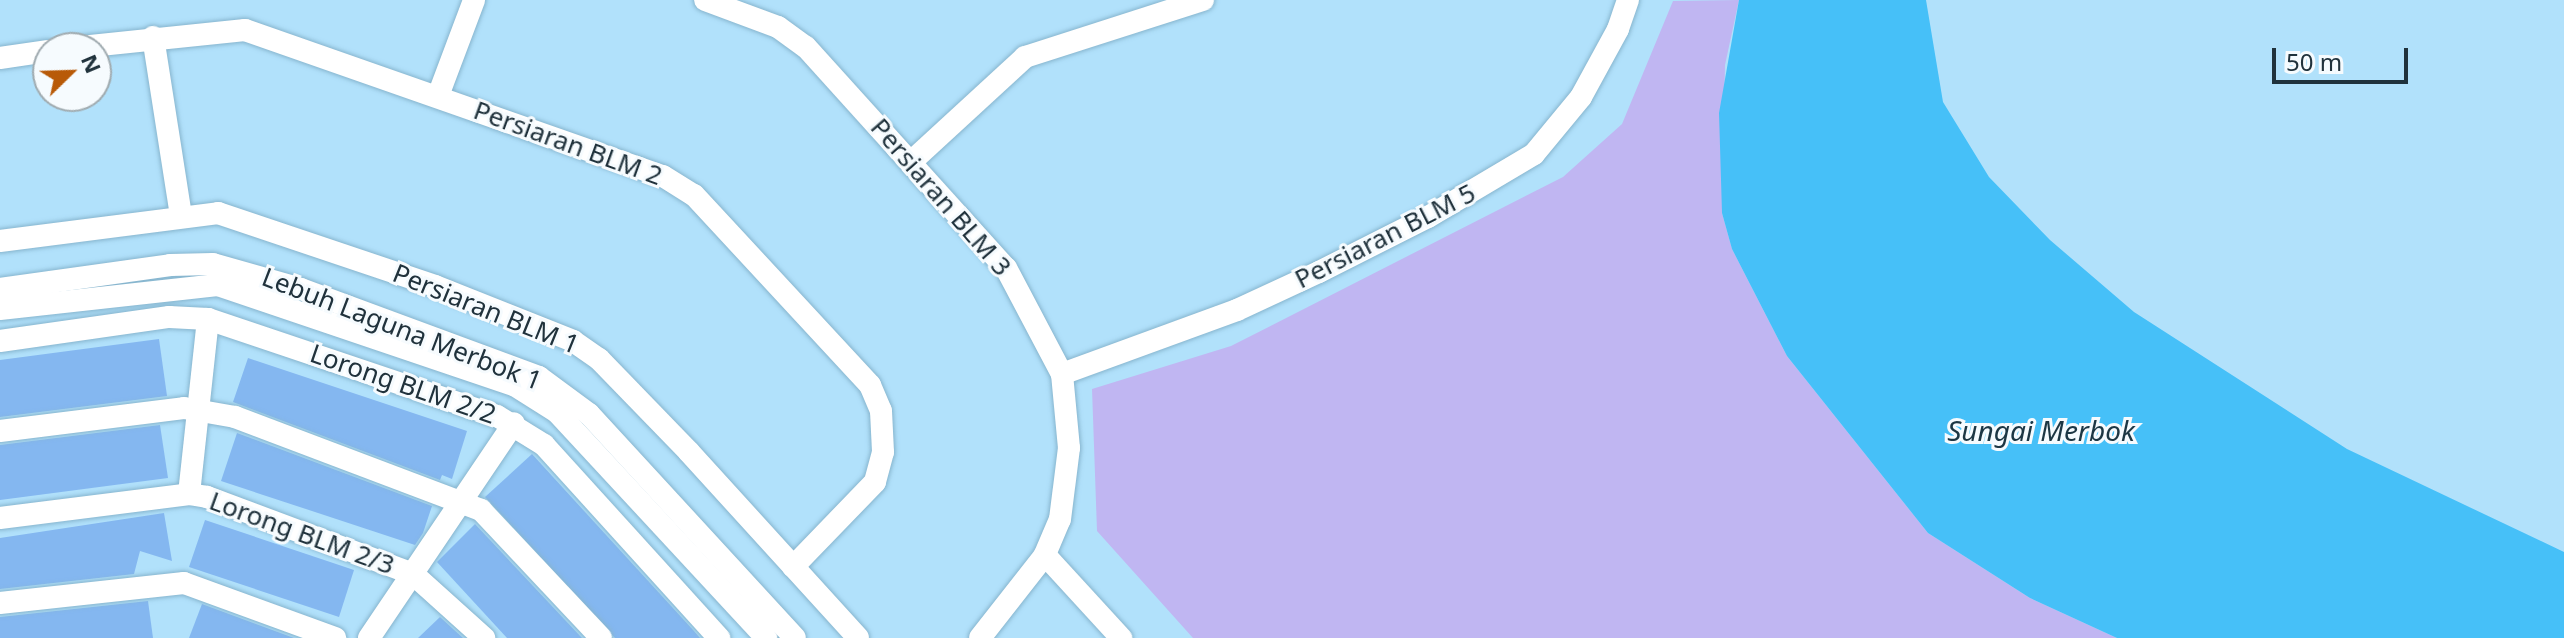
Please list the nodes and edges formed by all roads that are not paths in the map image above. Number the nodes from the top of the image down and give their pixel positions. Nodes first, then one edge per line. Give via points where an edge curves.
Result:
1 (474, 0) edge
2 (705, 0) edge
3 (1203, 0) edge
4 (1628, 0) edge
5 (1162, 6) edge
6 (153, 37) junction
7 (112, 42) edge
8 (32, 53) edge
9 (0, 58) edge
10 (438, 96) junction
11 (911, 162) junction
12 (181, 215) junction
13 (0, 241) edge
14 (0, 289) edge
15 (0, 309) edge
16 (208, 319) junction
17 (0, 341) edge
18 (1062, 374) junction
19 (197, 409) junction
20 (514, 423) junction
21 (0, 431) edge
22 (189, 494) junction
23 (464, 500) junction
24 (0, 518) edge
25 (1045, 555) junction
26 (793, 567) junction
27 (413, 574) junction
28 (0, 603) edge
29 (335, 638) edge
30 (369, 638) edge
31 (484, 638) edge
32 (601, 638) edge
33 (719, 638) edge
34 (766, 638) edge
35 (795, 638) edge
36 (858, 638) edge
37 (980, 638) edge
38 (1121, 638) edge

1 - 10 street
2 - 11 street, Persiaran BLM 3 via 792,35
3 - 5 street
4 - 18 street, Persiaran BLM 5 via 1581,97 1534,154 1428,217 1319,272 1237,310
5 - 11 street via 1025,57
6 - 7 street, Persiaran BLM 2
6 - 10 street, Persiaran BLM 2 via 245,30
6 - 12 street
8 - 9 street
10 - 26 street, Persiaran BLM 2 via 663,176 694,195 870,385 883,424 880,469 866,495
11 - 18 street, Persiaran BLM 3 via 1006,268
12 - 13 street, Persiaran BLM 1
12 - 26 street, Persiaran BLM 1 via 218,213 240,219 435,286 585,347
14 - 35 street, Lebuh Laguna Merbok 1 via 191,263 233,267 539,377 589,414
15 - 34 street, Lebuh Laguna Merbok 1 via 218,285 514,385 539,397 577,432
16 - 17 street, Lorong BLM 2/2 via 169,317
16 - 19 street
16 - 20 street, Lorong BLM 2/2
18 - 25 street, Persiaran BLM 3 via 1067,472 1062,511
19 - 21 street
19 - 22 street
19 - 23 street via 235,417
20 - 23 street
20 - 33 street, Lorong BLM 2/2 via 544,445
22 - 24 street, Lorong BLM 2/3
22 - 27 street, Lorong BLM 2/3
23 - 27 street
23 - 32 street via 481,510
25 - 37 street, Persiaran BLM 3
25 - 38 street
26 - 36 street, Persiaran BLM 1
27 - 30 street
27 - 31 street, Lorong BLM 2/3
28 - 29 street via 184,583

